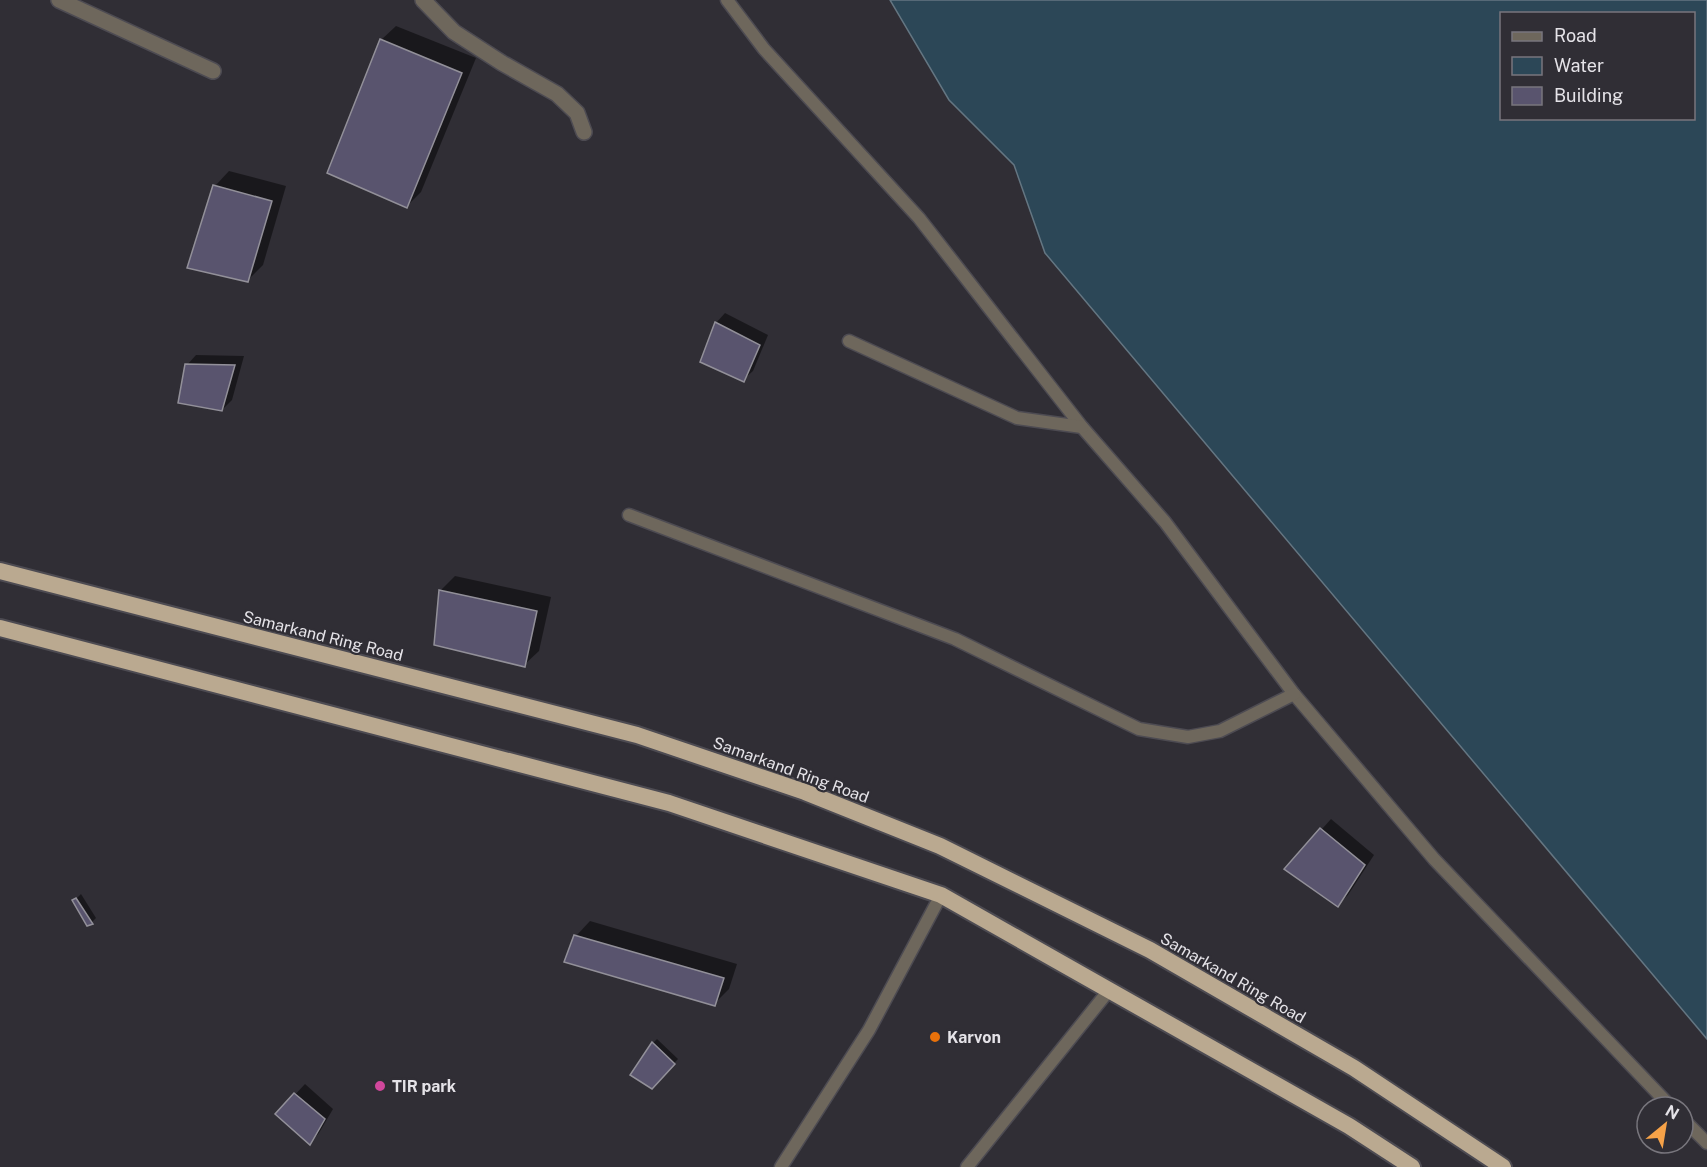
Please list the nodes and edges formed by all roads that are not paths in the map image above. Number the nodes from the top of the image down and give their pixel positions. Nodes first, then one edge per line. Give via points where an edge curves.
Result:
1 (59, 0) edge
2 (423, 0) edge
3 (727, 0) edge
4 (213, 71) dead end
5 (584, 132) dead end
6 (849, 341) dead end
7 (1082, 427) junction
8 (629, 515) dead end
9 (0, 571) edge
10 (0, 628) edge
11 (1294, 694) junction
12 (941, 895) junction
13 (1110, 989) junction
14 (1660, 1095) edge
15 (1695, 1131) edge
16 (1707, 1143) edge
17 (781, 1167) edge
18 (968, 1167) edge
19 (1412, 1167) edge
20 (1503, 1167) edge

1 - 4 street
2 - 5 street via 454,32 556,94 577,113
3 - 7 lane via 764,49 919,218
6 - 7 lane via 1017,418
7 - 11 lane via 1165,522
8 - 11 lane via 955,639 1139,729 1188,736 1220,730
9 - 20 highway, Samarkand Ring Road via 637,735 805,792 940,846 1150,950 1354,1068
10 - 12 highway via 669,803
11 - 14 lane via 1434,859
12 - 13 highway
12 - 17 lane via 869,1030
13 - 18 lane
13 - 19 highway via 1349,1126
15 - 16 lane

